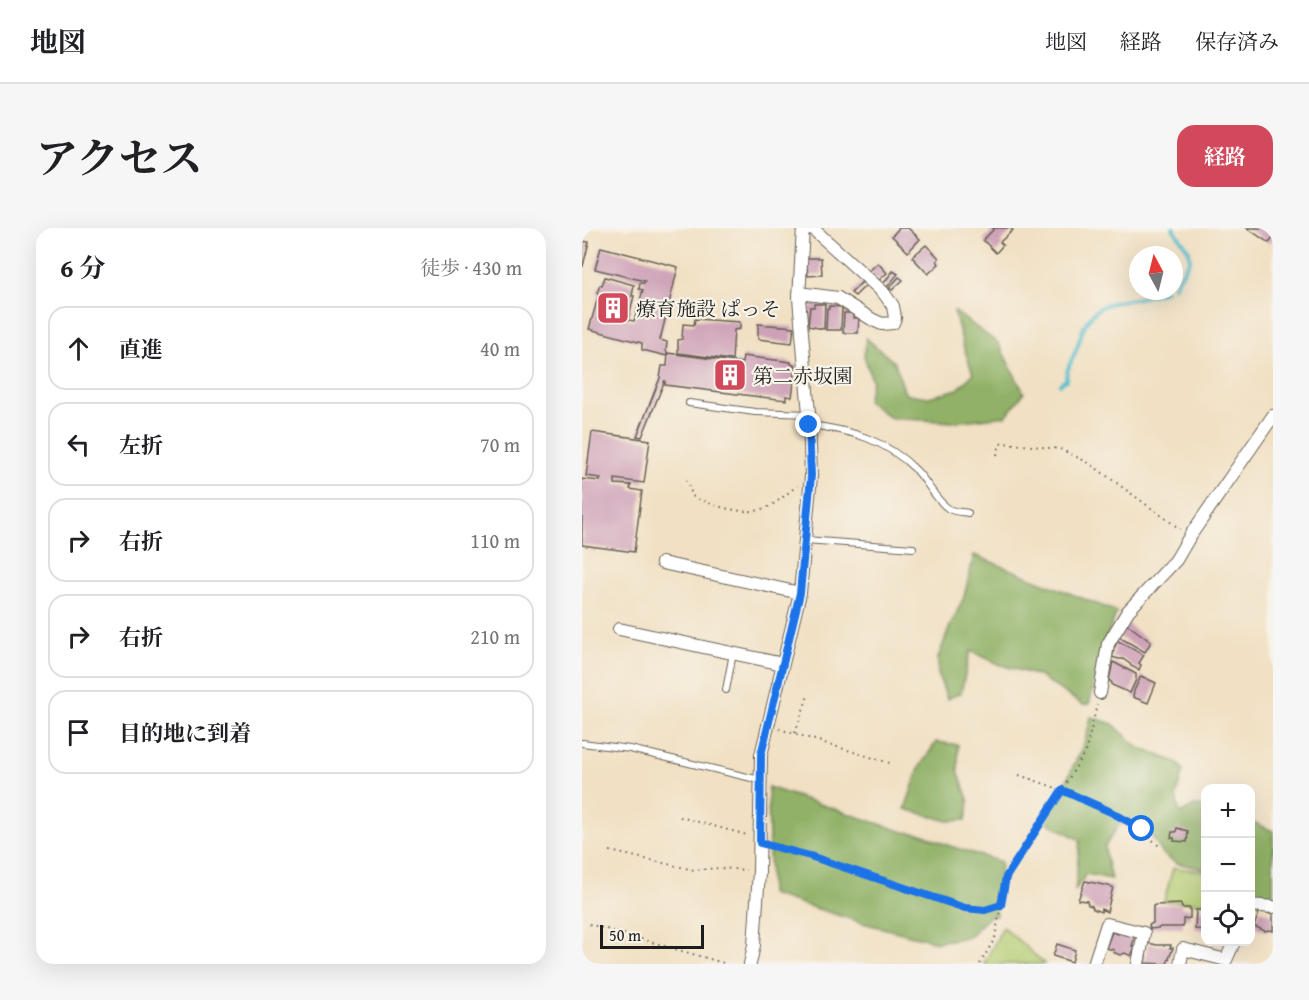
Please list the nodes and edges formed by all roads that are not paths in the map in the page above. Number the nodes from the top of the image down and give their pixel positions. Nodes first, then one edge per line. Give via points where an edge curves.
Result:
1 (803, 228) edge
2 (812, 228) edge
3 (799, 293) junction
4 (688, 403) dead end
5 (1273, 416) edge
6 (809, 420) junction
7 (968, 513) dead end
8 (805, 540) junction
9 (913, 548) dead end
10 (662, 562) dead end
11 (800, 593) junction
12 (619, 629) dead end
13 (733, 653) junction
14 (783, 663) junction
15 (726, 690) dead end
16 (1100, 693) road end
17 (582, 743) edge
18 (760, 780) junction
19 (1255, 905) edge
20 (1273, 907) edge
21 (1232, 946) edge
22 (750, 964) edge
23 (1094, 964) edge
24 (1138, 964) edge
25 (1180, 964) edge

1 - 3 street
2 - 3 street via 883,292 893,306 895,318 893,323 882,324 838,298
3 - 6 street
4 - 6 lane
5 - 16 street via 1176,560 1128,611 1108,644
6 - 7 lane via 884,445 916,470 950,509
6 - 8 street via 811,476
8 - 9 lane
8 - 11 street
10 - 11 street
11 - 14 street
12 - 13 street
13 - 14 street
13 - 15 lane
14 - 18 street via 761,755
17 - 18 lane via 630,749
18 - 22 street via 759,872
19 - 20 street
21 - 25 street via 1226,960 1183,949
23 - 24 street via 1107,924 1144,933

